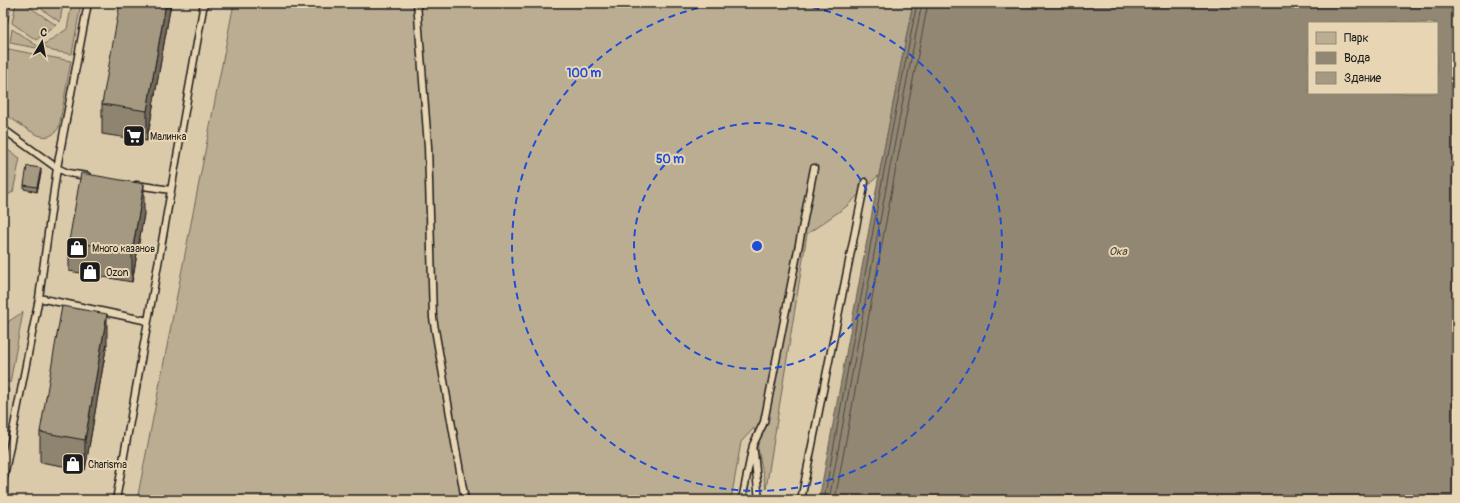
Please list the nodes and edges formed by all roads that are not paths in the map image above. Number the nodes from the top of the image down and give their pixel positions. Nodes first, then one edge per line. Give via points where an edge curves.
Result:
1 (88, 3) edge
2 (204, 3) edge
3 (417, 3) edge
4 (3, 129) edge
5 (57, 168) junction
6 (814, 168) dead end
7 (90, 177) edge
8 (865, 182) dead end
9 (127, 184) edge
10 (171, 190) junction
11 (39, 298) junction
12 (148, 321) junction
13 (753, 445) junction
14 (3, 482) edge
15 (116, 500) edge
16 (465, 500) edge
17 (742, 500) edge
18 (759, 500) edge
19 (801, 500) edge

1 - 5 lane
2 - 10 lane
3 - 16 lane via 428,146 433,318
4 - 5 lane
5 - 7 lane
5 - 11 lane
6 - 13 lane via 764,422
8 - 19 lane
9 - 10 lane
10 - 12 lane
11 - 12 lane
11 - 14 lane
12 - 15 lane
13 - 17 lane
13 - 18 lane

